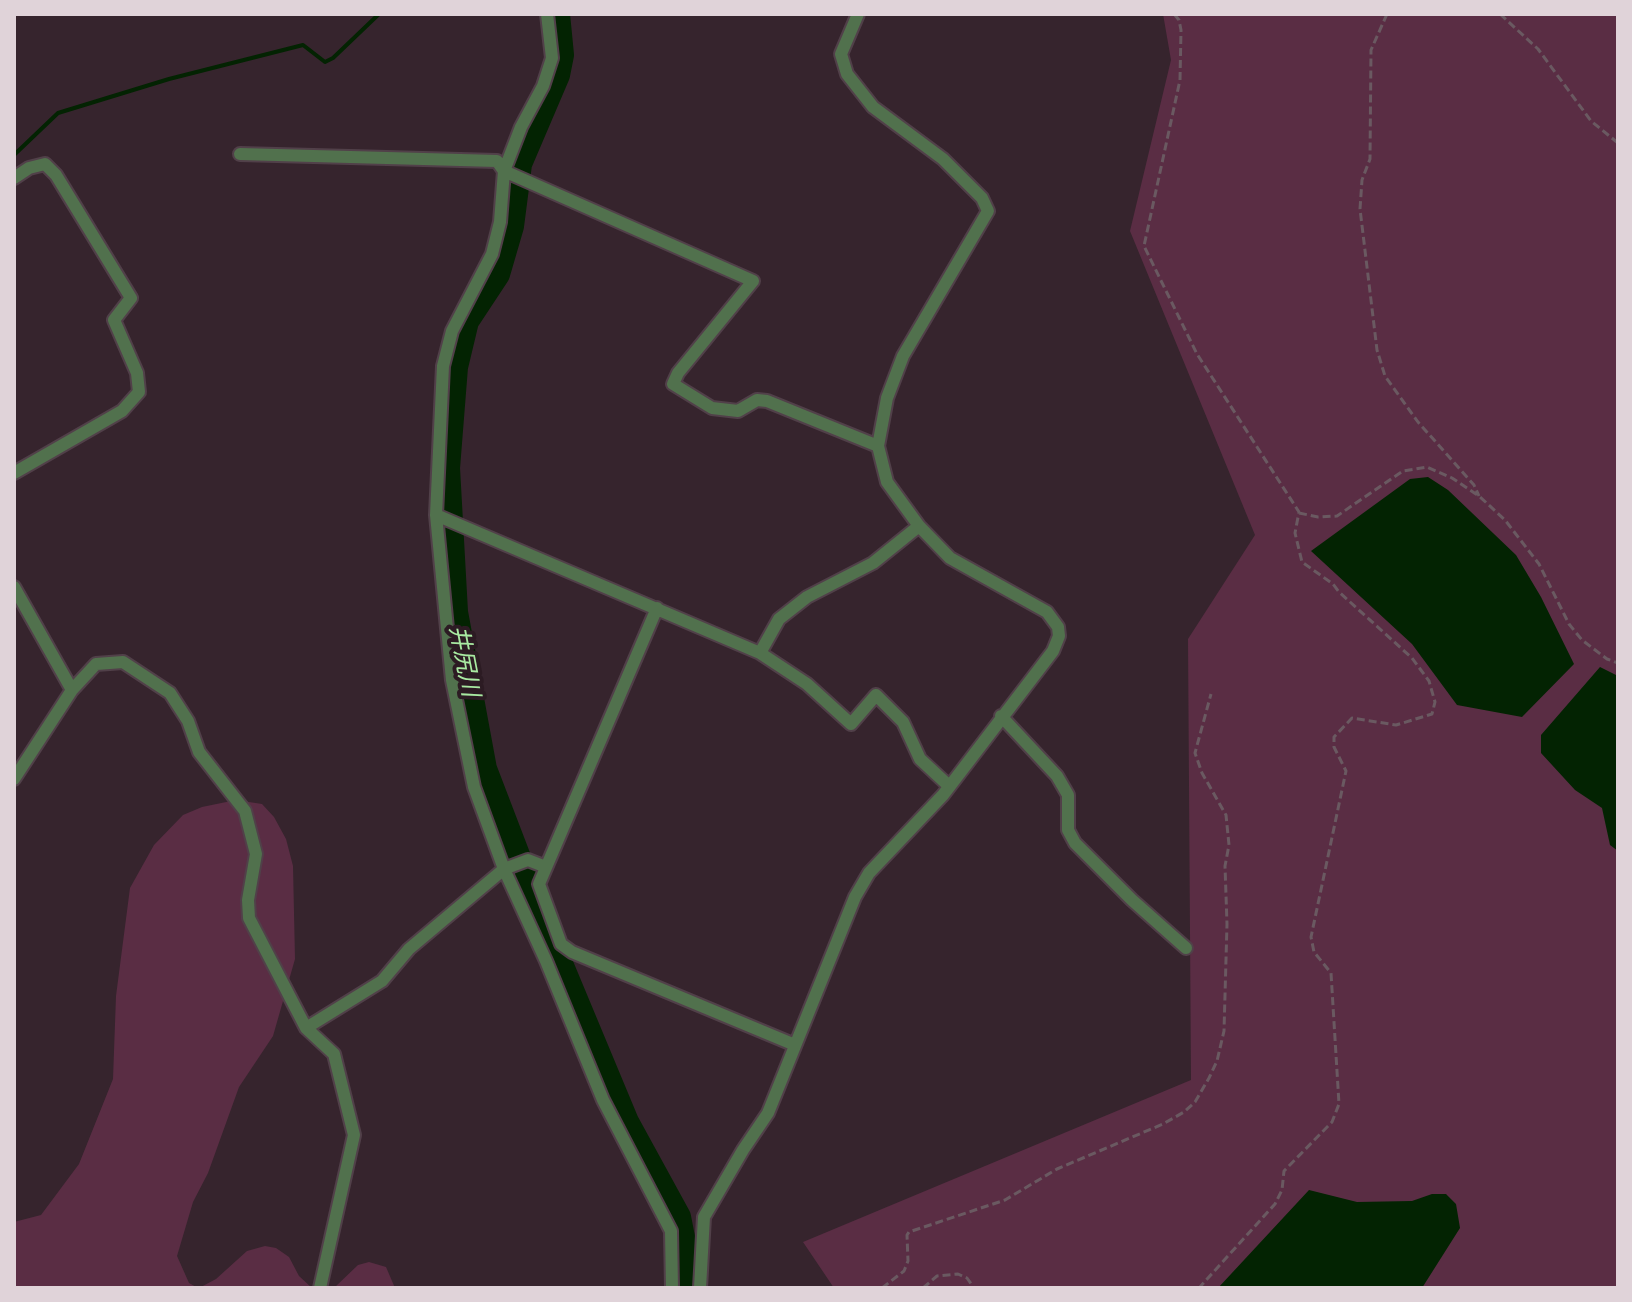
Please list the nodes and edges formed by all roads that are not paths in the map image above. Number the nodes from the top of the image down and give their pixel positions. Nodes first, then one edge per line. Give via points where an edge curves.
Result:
1 (547, 14) edge
2 (858, 14) edge
3 (240, 154) dead end
4 (504, 171) junction
5 (14, 178) edge
6 (878, 446) junction
7 (14, 473) edge
8 (436, 515) junction
9 (919, 526) junction
10 (14, 587) edge
11 (657, 608) junction
12 (760, 653) junction
13 (72, 690) junction
14 (1001, 716) junction
15 (14, 779) edge
16 (949, 786) junction
17 (546, 867) junction
18 (504, 869) junction
19 (1186, 948) dead end
20 (306, 1028) junction
21 (795, 1045) junction
22 (320, 1288) edge
23 (672, 1288) edge
24 (700, 1288) edge

1 - 4 street via 552,58
2 - 6 street via 841,54 847,74 873,107 943,159 988,211 903,356 887,398
3 - 4 street via 497,161
4 - 6 street via 753,281 673,384 712,408 738,411 757,400 767,401
4 - 8 street via 492,254 452,331 443,366
5 - 7 street via 45,164 56,175 131,298 114,320 137,373 139,392 122,411
6 - 9 street via 887,482
8 - 11 street
8 - 18 street via 452,680 474,787
9 - 12 street via 873,563 807,597 779,619
9 - 14 street via 950,558 1047,612 1058,627 1053,651
10 - 13 street
11 - 12 street
11 - 17 street
12 - 16 street via 807,684 851,724 876,695 903,722 920,759
13 - 15 street
13 - 20 street via 96,664 123,662 170,693 199,752 245,811 256,854 249,918
14 - 16 street
14 - 19 street via 1057,776 1068,795 1068,830 1075,843
16 - 21 street via 869,873
17 - 18 street via 528,860
17 - 21 street via 539,884 561,944
18 - 20 street via 409,949 382,981
18 - 23 street via 603,1100 671,1231
20 - 22 street via 334,1054 354,1135
21 - 24 street via 768,1113 704,1217

